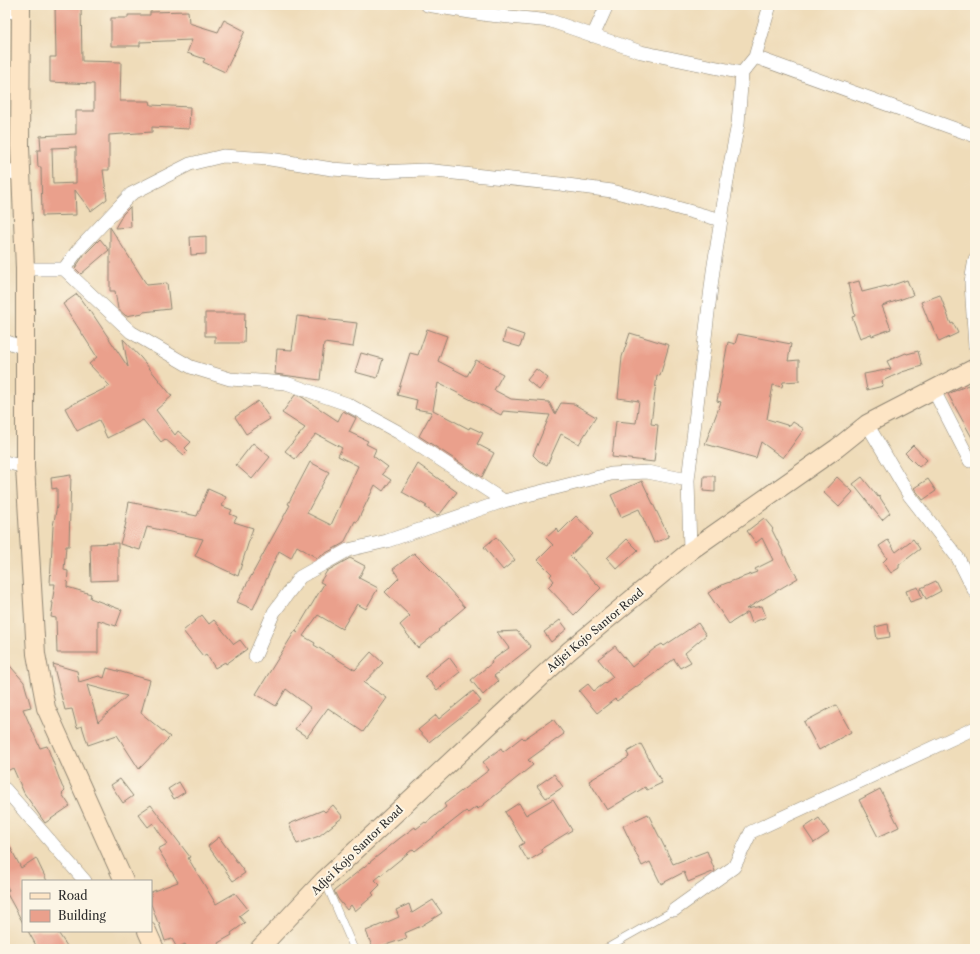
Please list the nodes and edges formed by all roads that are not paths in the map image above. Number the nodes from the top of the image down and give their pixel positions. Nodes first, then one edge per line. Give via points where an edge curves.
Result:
1 (427, 5) edge
2 (607, 5) edge
3 (770, 5) edge
4 (16, 9) edge
5 (593, 36) junction
6 (754, 57) junction
7 (742, 73) junction
8 (975, 136) edge
9 (13, 172) edge
10 (721, 220) junction
11 (975, 259) edge
12 (25, 269) junction
13 (64, 269) junction
14 (5, 341) edge
15 (975, 347) edge
16 (24, 348) junction
17 (975, 368) edge
18 (933, 389) junction
19 (867, 424) junction
20 (970, 461) dead end
21 (5, 462) edge
22 (25, 467) junction
23 (688, 480) junction
24 (504, 501) junction
25 (690, 551) junction
26 (975, 592) edge
27 (255, 656) dead end
28 (975, 728) edge
29 (5, 789) edge
30 (84, 880) edge
31 (124, 880) edge
32 (324, 880) junction
33 (674, 910) joint
34 (147, 932) edge
35 (155, 949) edge
36 (259, 949) edge
37 (354, 949) edge
38 (605, 949) edge

1 - 5 street via 551,21
2 - 5 street
3 - 6 street
4 - 9 street via 20,146
5 - 7 street via 641,52
6 - 7 street
6 - 8 street
7 - 10 street via 738,124
9 - 12 street
10 - 13 street via 612,191 560,184 425,170 376,172 332,169 270,159 223,156 190,164 131,194 78,250
10 - 23 street
11 - 15 street via 972,282
12 - 13 street
12 - 16 street
13 - 24 street via 131,332 191,367 230,379 286,383 347,404 398,432
14 - 16 street
16 - 22 street
17 - 18 street, Adjei Kojo Santor Road
18 - 19 street, Adjei Kojo Santor Road
18 - 20 street
19 - 25 street, Adjei Kojo Santor Road via 837,448
19 - 26 street via 909,495 958,558
21 - 22 street
22 - 31 street via 36,654 46,708
23 - 24 street via 648,472 611,474
23 - 25 street
24 - 27 street via 387,541 348,550 300,577 274,612
25 - 32 street, Adjei Kojo Santor Road via 569,651
28 - 33 street via 751,832 734,867
29 - 30 street
32 - 36 street, Adjei Kojo Santor Road
32 - 37 lane
33 - 38 lane
34 - 35 street

